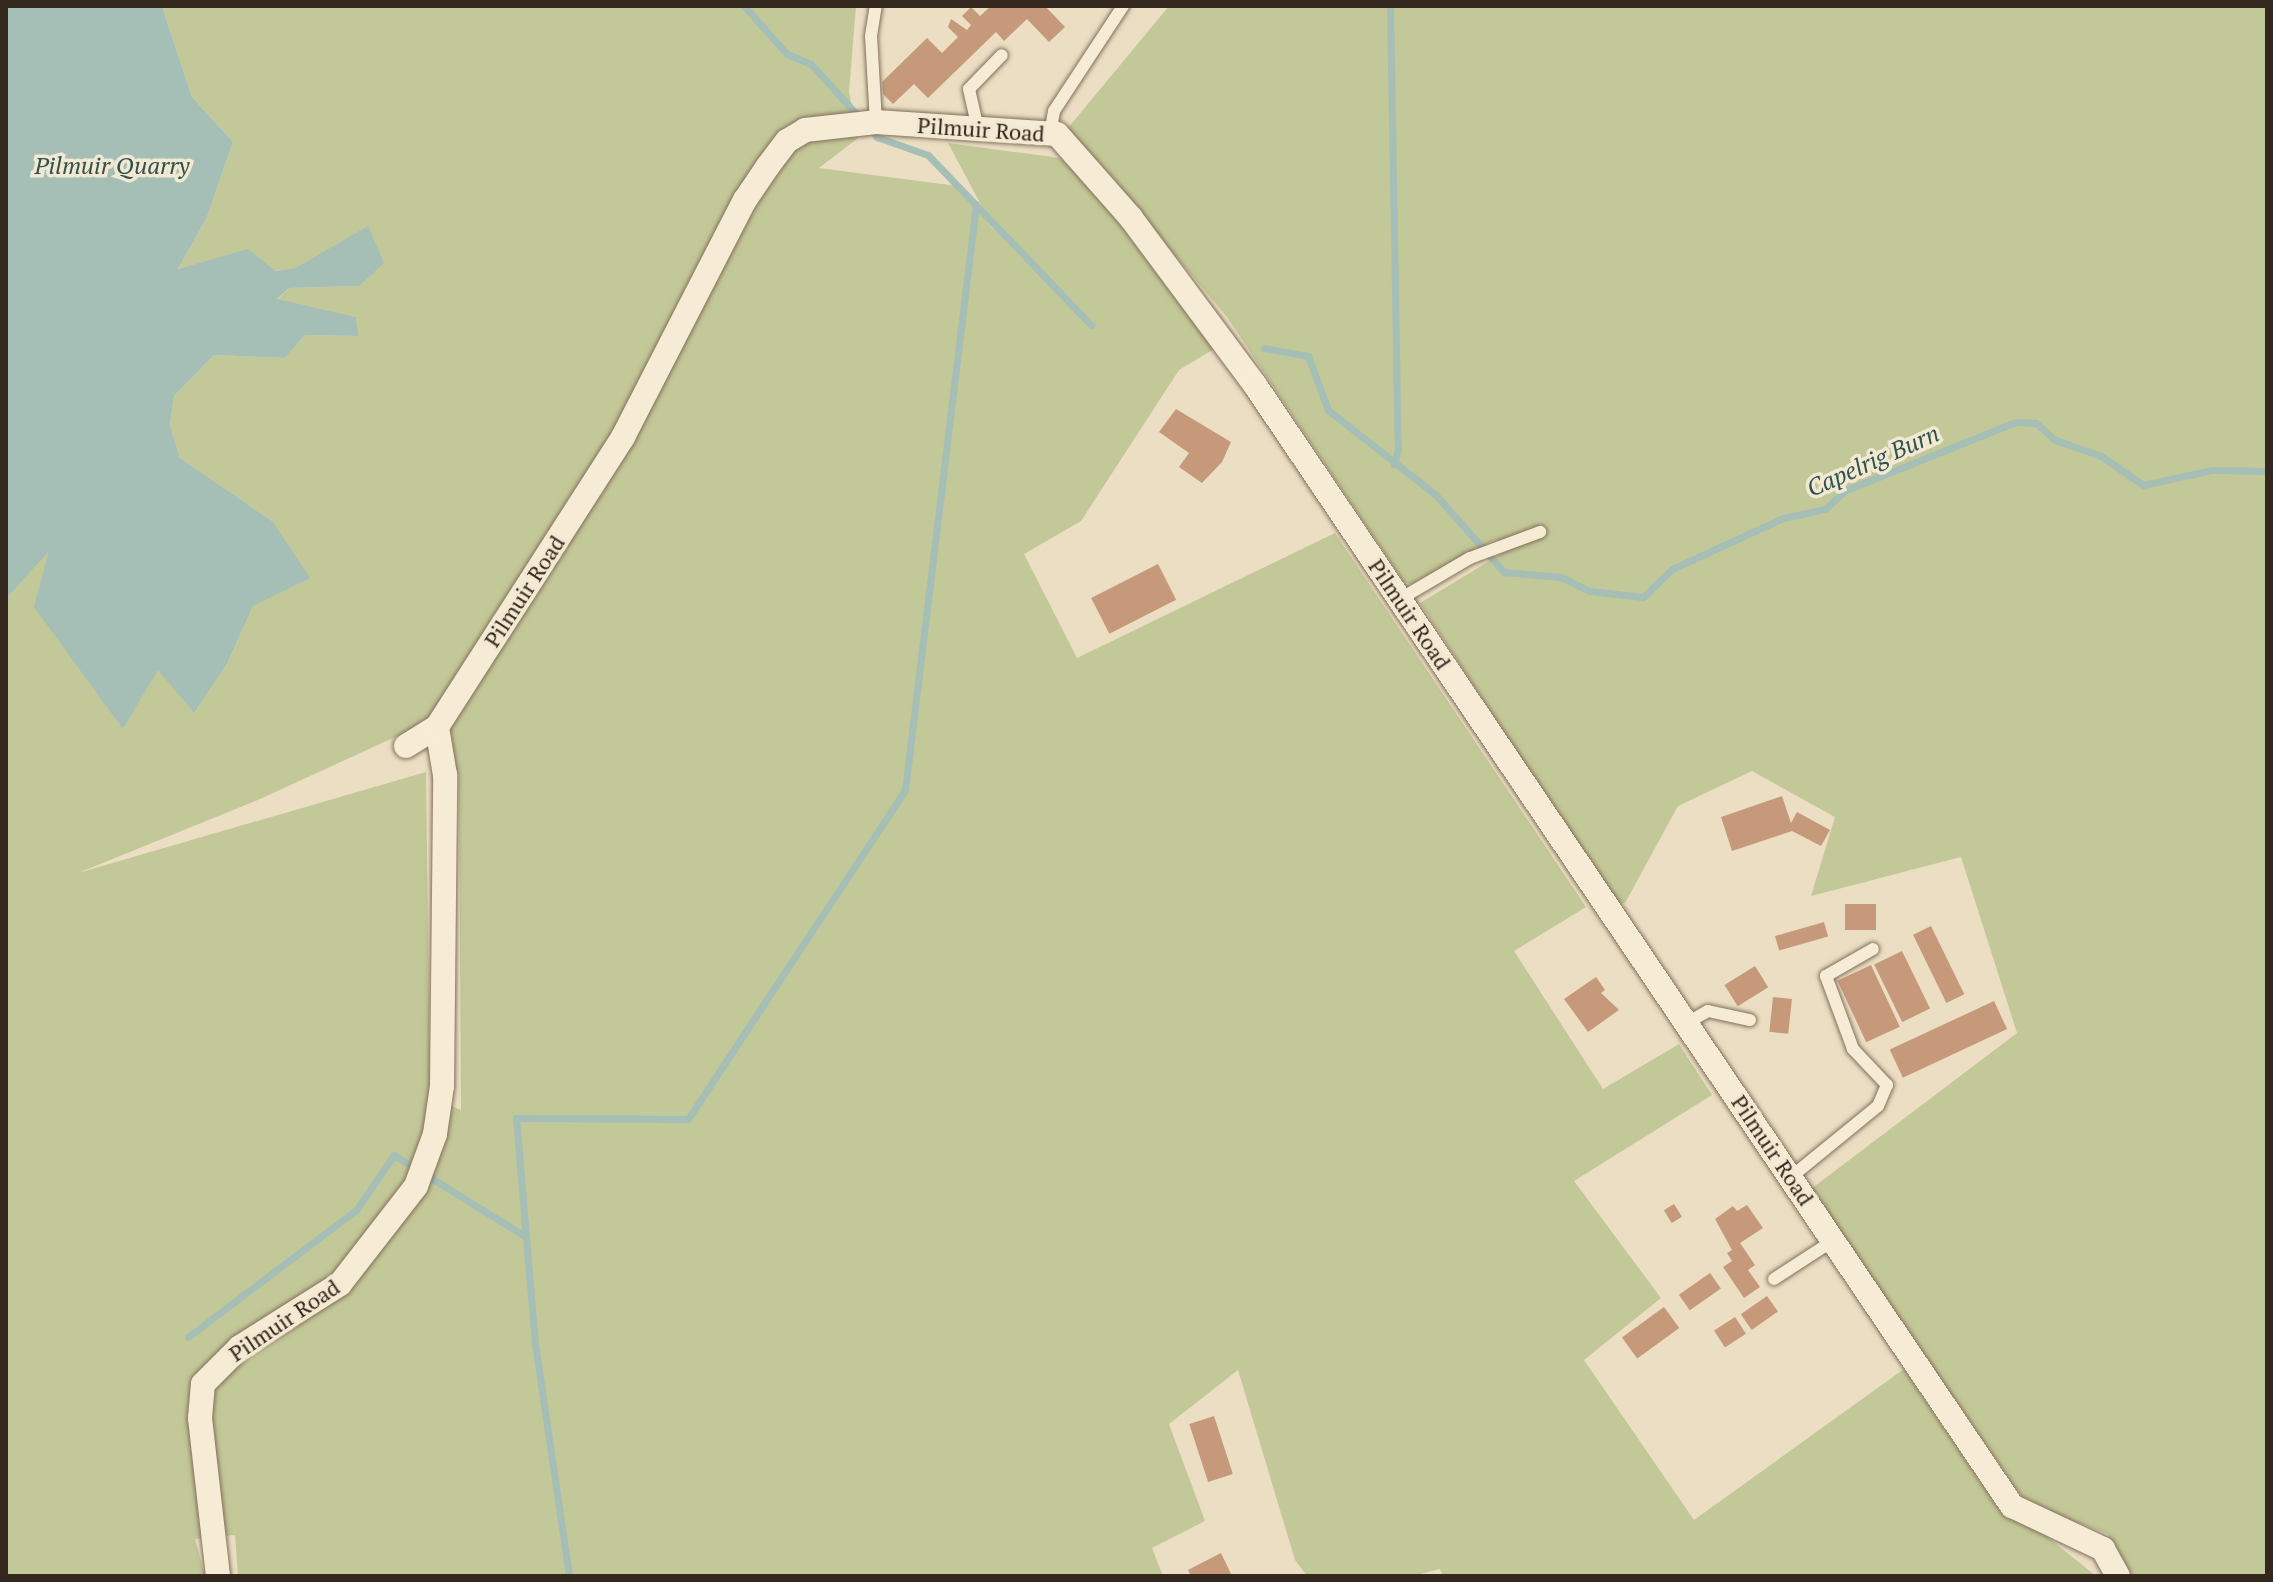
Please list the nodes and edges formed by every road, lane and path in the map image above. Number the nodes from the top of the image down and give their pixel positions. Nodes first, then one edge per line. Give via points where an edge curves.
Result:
1 (876, 6) edge
2 (1123, 6) edge
3 (1002, 55) dead end
4 (876, 122) junction
5 (978, 129) junction
6 (1050, 134) junction
7 (1540, 532) dead end
8 (1400, 599) junction
9 (437, 727) junction
10 (406, 746) dead end
11 (1873, 949) dead end
12 (1750, 1020) dead end
13 (1687, 1023) junction
14 (1791, 1177) junction
15 (1834, 1240) junction
16 (1774, 1279) dead end
17 (218, 1576) edge
18 (2118, 1576) edge

1 - 4 lane via 871,36
2 - 6 lane via 1054,111
3 - 5 lane via 969,89
4 - 5 street, Pilmuir Road
4 - 9 street, Pilmuir Road via 805,130 787,141 768,166 745,200 623,437
5 - 6 street, Pilmuir Road
6 - 8 street, Pilmuir Road via 1057,134 1131,218 1255,385
7 - 8 lane via 1470,558
8 - 13 street, Pilmuir Road
9 - 10 street
9 - 17 street, Pilmuir Road via 445,791 442,1086 435,1134 416,1186 350,1272 240,1347 203,1384 200,1418
11 - 14 lane via 1826,976 1853,1049 1887,1085 1878,1106
12 - 13 lane via 1708,1011
13 - 14 street, Pilmuir Road
14 - 15 street, Pilmuir Road
15 - 16 lane
15 - 18 street, Pilmuir Road via 2012,1506 2103,1549

